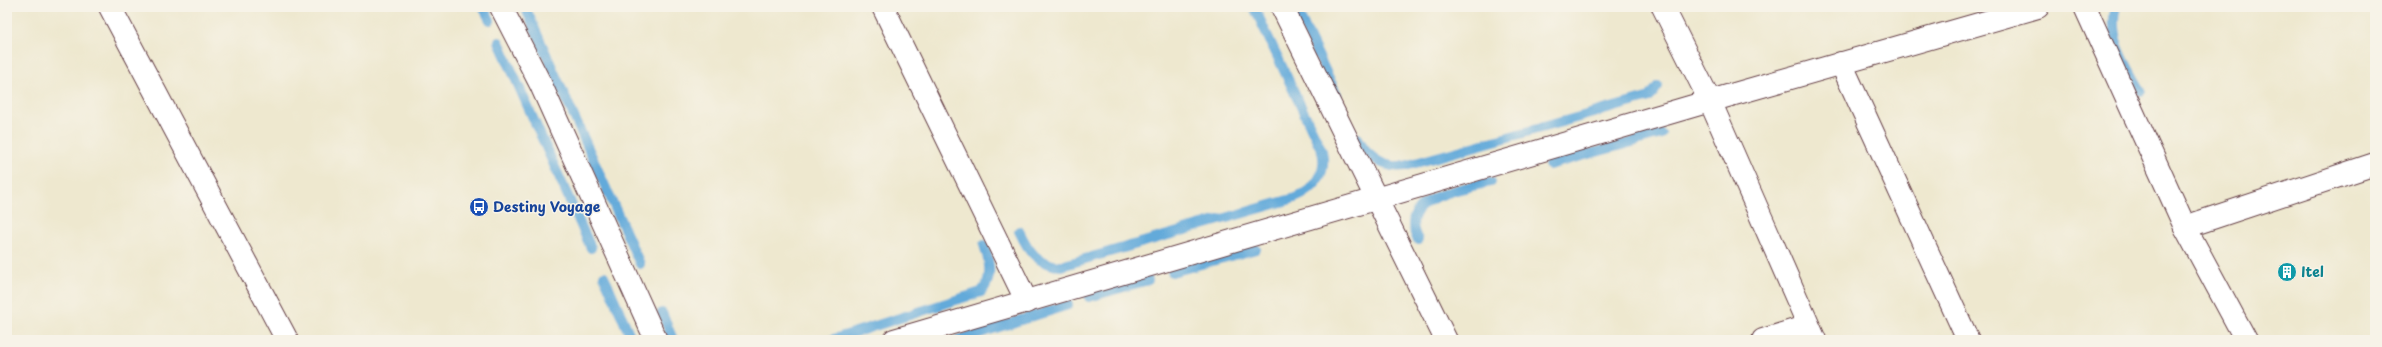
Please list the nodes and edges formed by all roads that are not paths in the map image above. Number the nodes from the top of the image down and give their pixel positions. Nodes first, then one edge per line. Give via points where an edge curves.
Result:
1 (110, 7) edge
2 (501, 7) edge
3 (883, 7) edge
4 (1282, 7) edge
5 (1663, 7) edge
6 (2038, 7) edge
7 (2085, 7) edge
8 (1841, 63) junction
9 (1710, 100) junction
10 (2375, 164) edge
11 (1376, 199) junction
12 (2185, 227) junction
13 (1027, 302) junction
14 (1812, 333) edge
15 (287, 340) edge
16 (656, 340) edge
17 (894, 340) edge
18 (1446, 340) edge
19 (1764, 340) edge
20 (1968, 340) edge
21 (2246, 340) edge

1 - 15 street
2 - 16 street via 541,85
3 - 13 street
4 - 11 street
5 - 9 street
6 - 8 street
7 - 12 street
8 - 9 street
8 - 20 street
9 - 11 street
9 - 14 street
10 - 12 street
11 - 13 street
11 - 18 street
12 - 21 street
13 - 17 street
14 - 19 street

